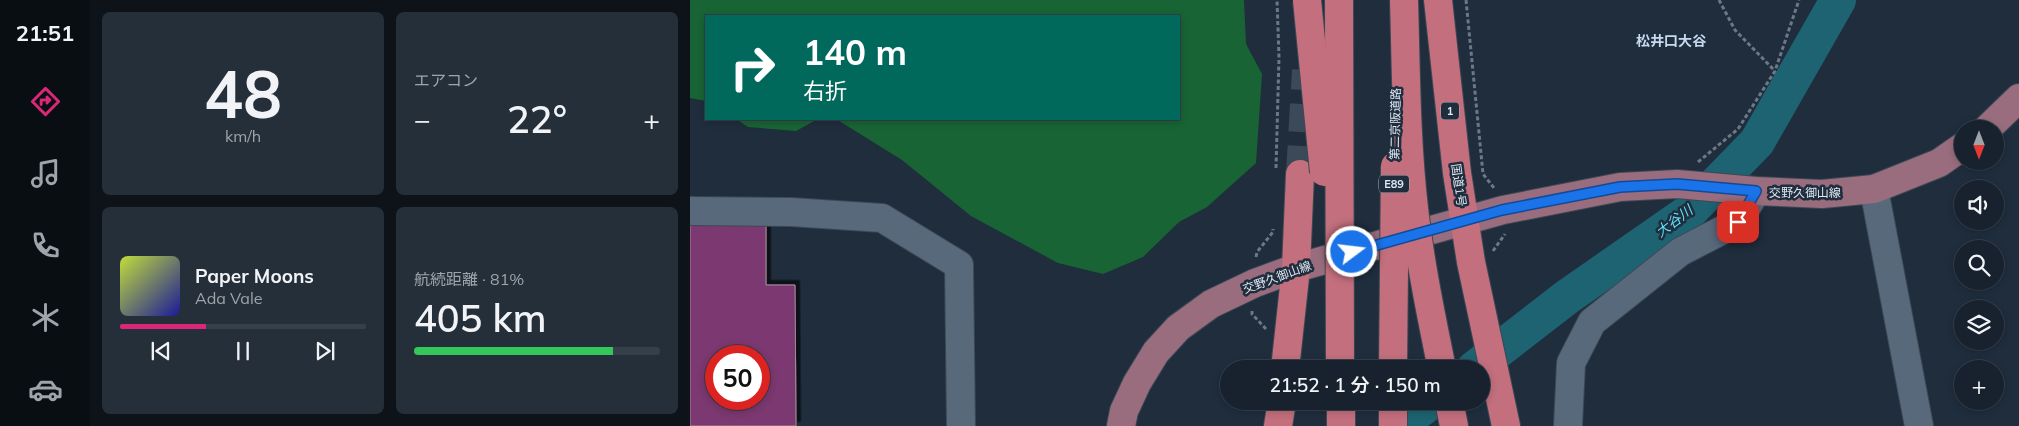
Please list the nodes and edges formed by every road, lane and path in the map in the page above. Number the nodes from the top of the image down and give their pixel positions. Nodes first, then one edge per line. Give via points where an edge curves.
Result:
1 (1277, 0) edge
2 (1307, 0) edge
3 (1339, 0) edge
4 (1396, 0) edge
5 (1404, 0) edge
6 (1438, 0) edge
7 (1466, 0) edge
8 (1719, 0) edge
9 (1799, 0) edge
10 (1775, 71) junction
11 (2019, 98) edge
12 (1996, 120) edge
13 (1954, 153) edge
14 (1288, 173) joint
15 (1685, 184) junction
16 (1874, 189) junction
17 (1747, 191) junction
18 (1499, 195) dead end
19 (690, 210) edge
20 (1465, 221) junction
21 (1273, 222) dead end
22 (1296, 268) junction
23 (1255, 283) junction
24 (1269, 337) dead end
25 (1286, 360) edge
26 (1340, 360) edge
27 (1340, 360) edge
28 (1393, 360) edge
29 (1440, 360) edge
30 (1281, 410) edge
31 (1341, 410) edge
32 (1393, 410) edge
33 (1451, 410) edge
34 (961, 426) edge
35 (1121, 426) edge
36 (1278, 426) edge
37 (1341, 426) edge
38 (1393, 426) edge
39 (1454, 426) edge
40 (1506, 426) edge
41 (1568, 426) edge
42 (1919, 426) edge

1 - 14 path
2 - 26 highway, bridge
3 - 27 highway, bridge
4 - 28 highway, 第二京阪道路 / E89, bridge
5 - 29 highway, bridge via 1408,140 1414,207 1423,278
6 - 20 highway, 国道1号 / 1
7 - 18 path via 1483,174
8 - 10 path via 1735,30
9 - 10 path
10 - 15 path via 1738,129 1700,160
11 - 12 main road
13 - 16 main road, 交野久御山線 via 1939,163
14 - 22 highway
15 - 17 main road, 交野久御山線
15 - 20 main road, 交野久御山線 via 1620,187 1502,210
16 - 17 main road, 交野久御山線 via 1822,194
16 - 42 street
17 - 41 street via 1738,222 1680,252 1592,322 1571,363
19 - 34 street via 882,218 959,265
20 - 22 main road, 交野久御山線
20 - 40 highway, 国道1号 / 1
21 - 23 path via 1273,232 1257,252
22 - 23 main road, 交野久御山線
22 - 25 highway
23 - 24 path via 1252,314
23 - 35 main road, 交野久御山線 via 1211,304 1178,328 1156,352 1136,383
30 - 36 highway
31 - 37 highway
32 - 38 highway
33 - 39 highway

